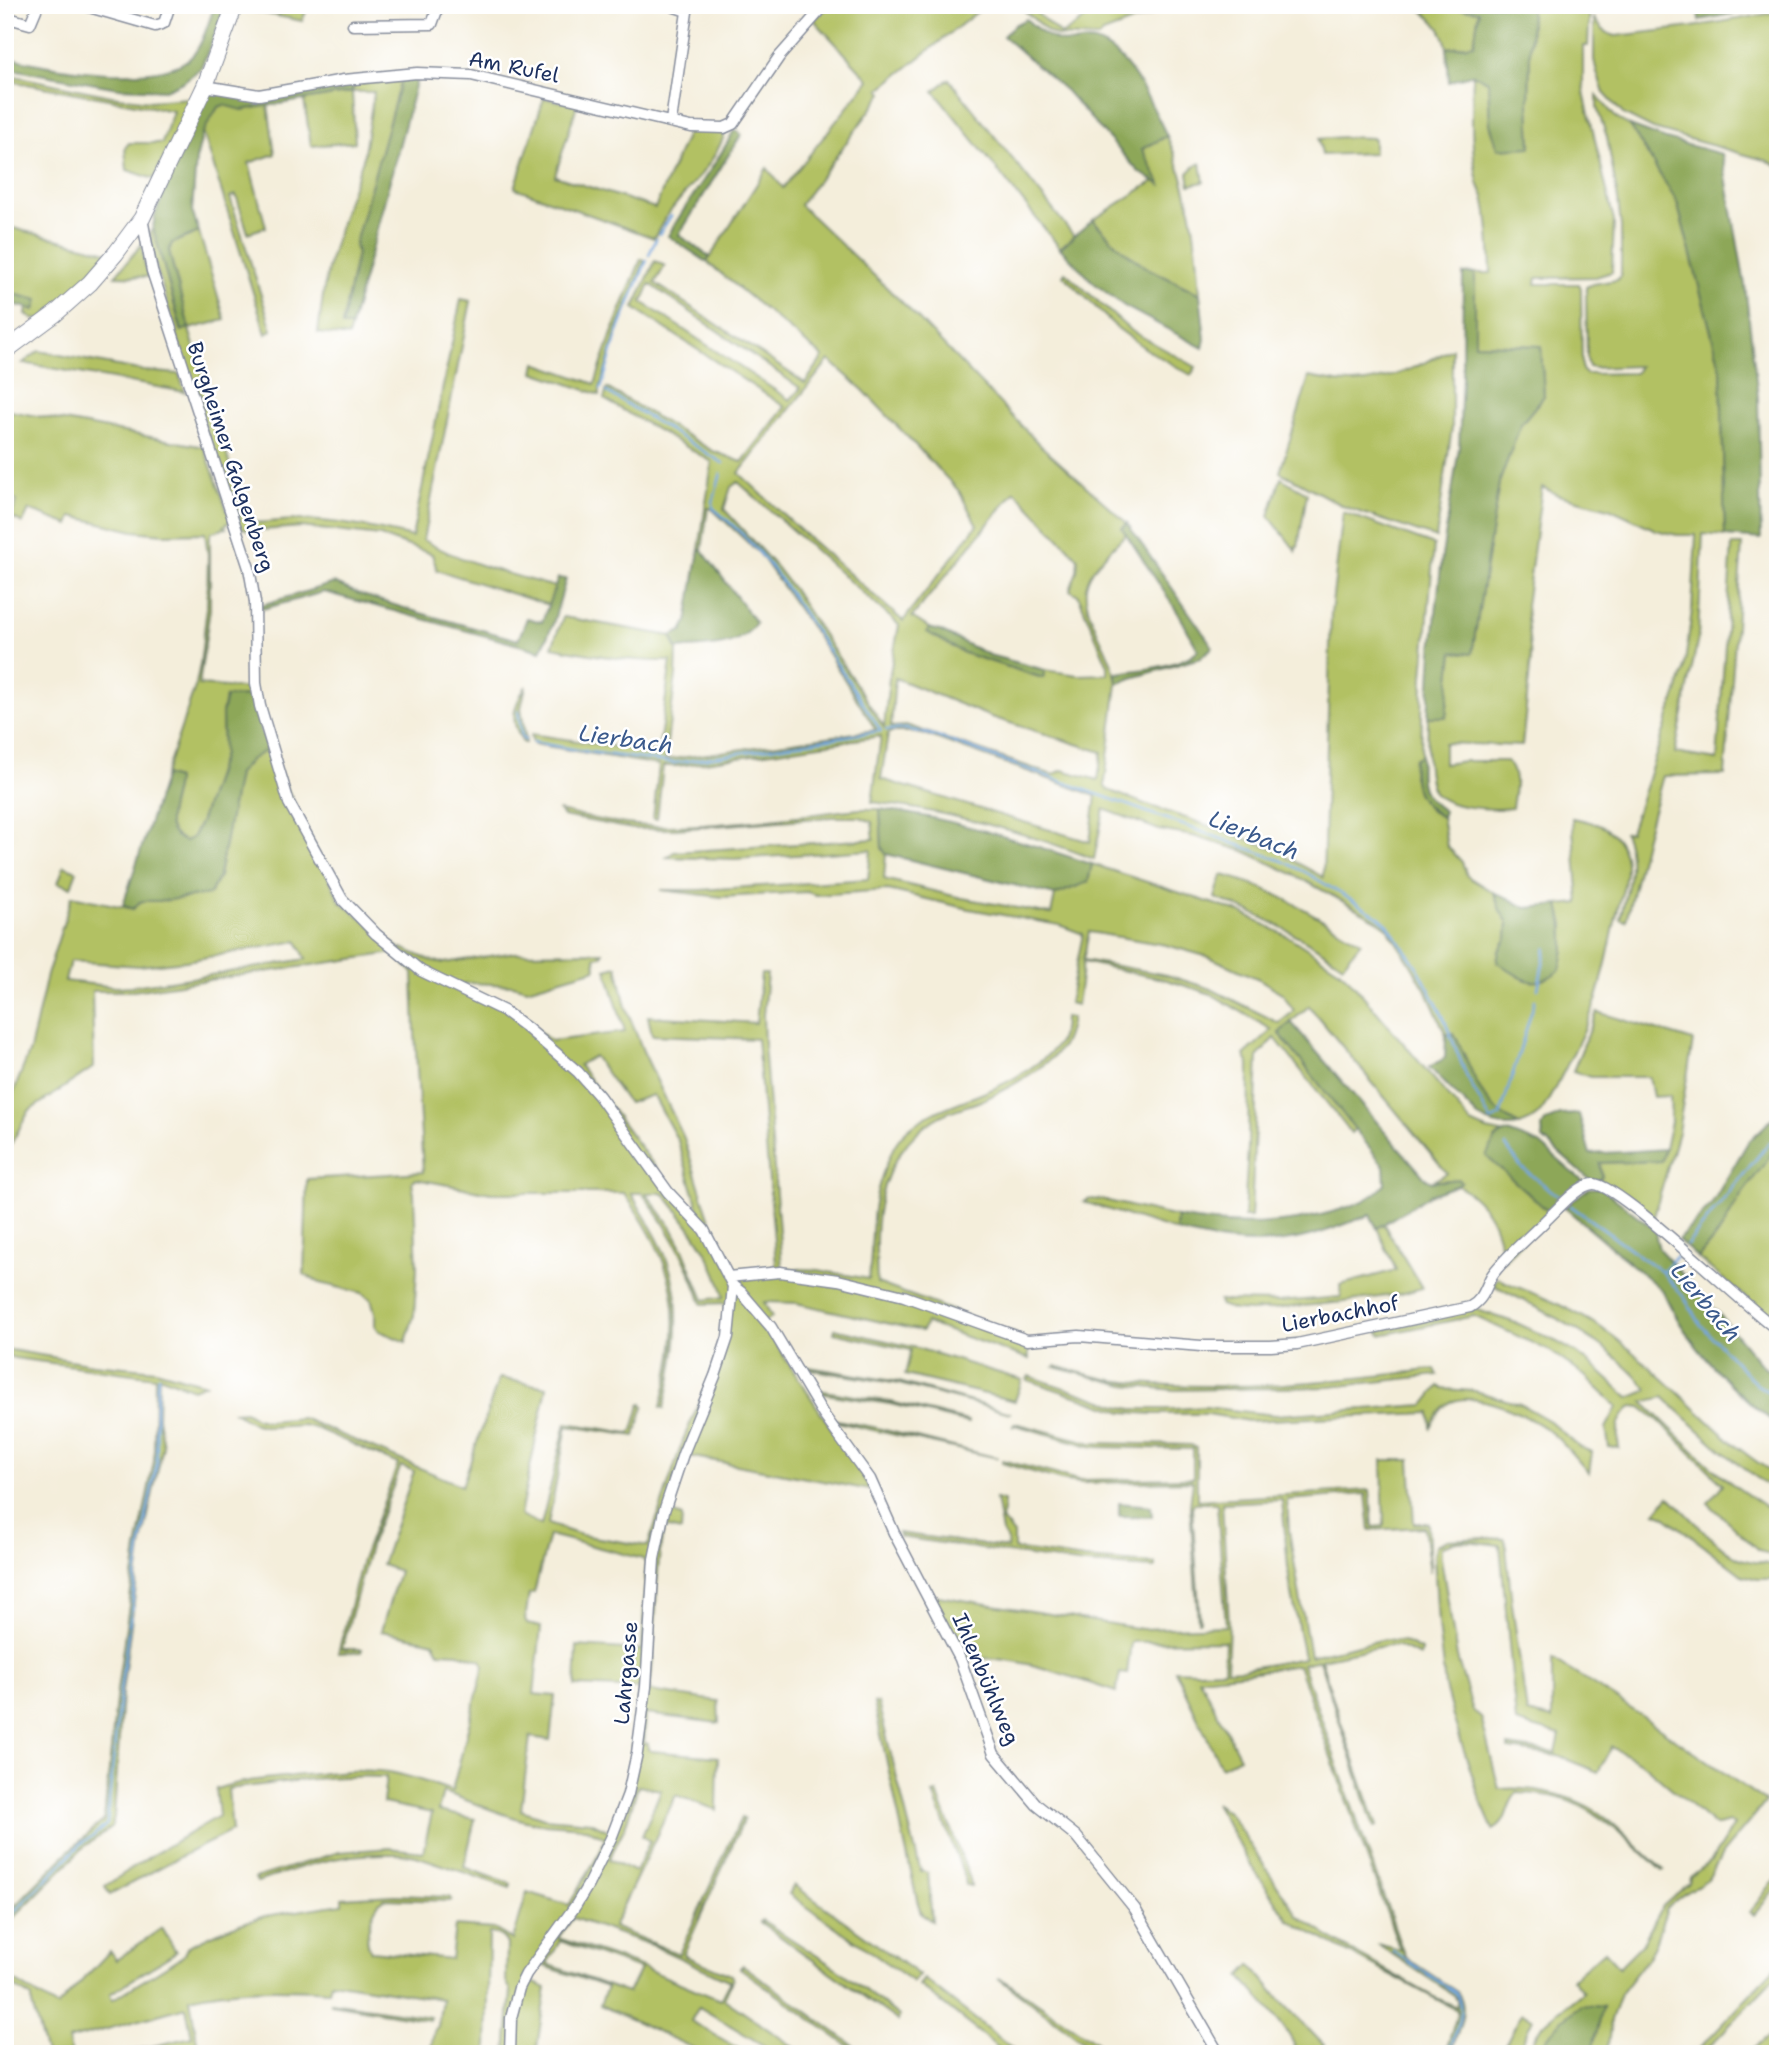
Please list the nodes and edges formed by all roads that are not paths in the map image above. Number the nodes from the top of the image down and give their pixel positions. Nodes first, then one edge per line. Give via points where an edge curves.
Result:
1 (38, 5) edge
2 (82, 5) edge
3 (170, 5) edge
4 (235, 5) edge
5 (439, 5) edge
6 (669, 5) edge
7 (825, 5) edge
8 (688, 8) edge
9 (5, 17) edge
10 (353, 25) dead end
11 (205, 86) junction
12 (671, 121) junction
13 (142, 218) junction
14 (5, 351) edge
15 (730, 1281) junction
16 (746, 1298) junction
17 (732, 1302) junction
18 (1778, 1330) edge
19 (510, 2054) edge
20 (1219, 2054) edge

1 - 9 street via 30,24
2 - 3 street via 156,26 164,23
4 - 11 street
5 - 10 street via 432,24
6 - 8 street
7 - 12 street, Am Rufel via 779,57 730,126 691,127
8 - 12 street
11 - 12 street, Am Rufel via 259,96 344,80 418,73 471,75
11 - 13 street
13 - 14 street via 90,283
13 - 15 street, Burgheimer Galgenberg via 156,284 249,568 255,602 256,683 274,756 289,803 342,899 414,966 504,1011 578,1072 668,1192 704,1230
15 - 16 street, Ihlenbühlweg
15 - 17 street, Lahrgasse
15 - 18 street, Lierbachhof via 780,1272 849,1282 904,1296 1027,1340 1079,1336 1201,1346 1297,1344 1477,1304 1495,1272 1573,1194 1600,1184
16 - 17 street
16 - 20 street, Ihlenbühlweg via 771,1327 823,1414 870,1479 960,1659 994,1754 1037,1805 1076,1836 1135,1909
17 - 19 street, Lahrgasse via 728,1337 664,1511 654,1559 638,1753 628,1794 608,1847 582,1895 519,1988 511,2018

